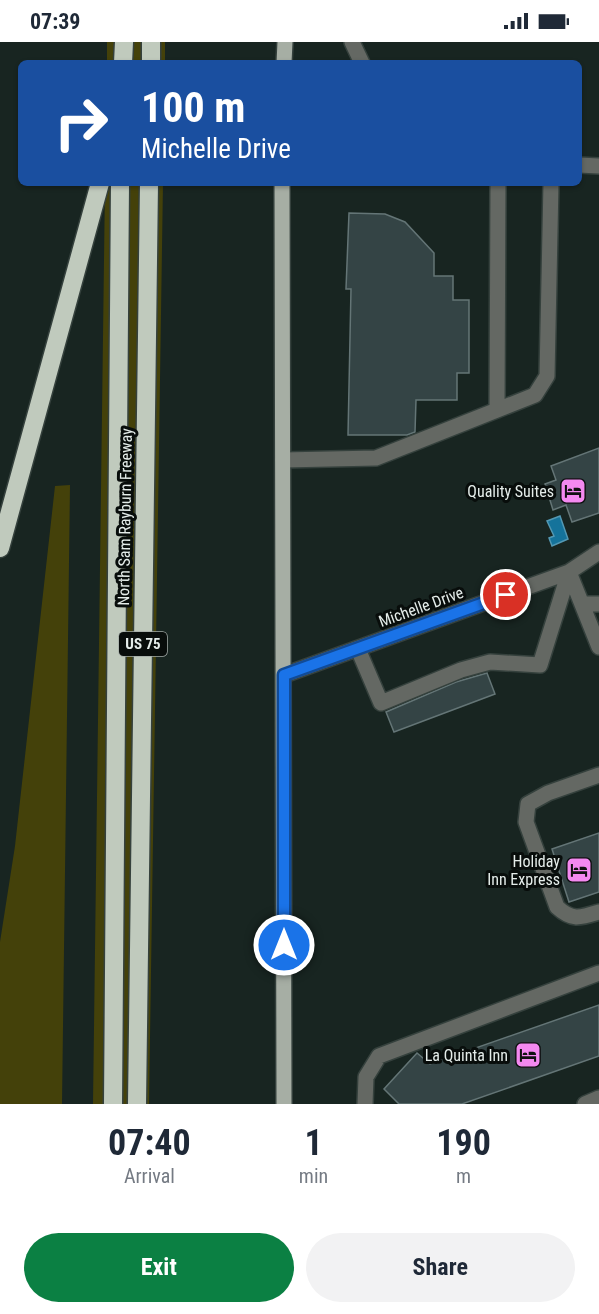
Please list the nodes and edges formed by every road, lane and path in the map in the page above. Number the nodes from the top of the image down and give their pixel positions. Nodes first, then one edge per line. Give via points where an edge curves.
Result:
1 (124, 42) edge
2 (151, 42) edge
3 (285, 42) edge
4 (352, 42) edge
5 (123, 60) edge
6 (150, 60) edge
7 (284, 60) edge
8 (361, 60) edge
9 (582, 165) edge
10 (599, 165) edge
11 (99, 186) edge
12 (120, 186) edge
13 (149, 186) edge
14 (282, 186) edge
15 (498, 186) edge
16 (551, 186) edge
17 (497, 410) junction
18 (283, 460) junction
19 (0, 548) edge
20 (599, 552) edge
21 (569, 572) junction
22 (582, 604) junction
23 (599, 604) edge
24 (599, 647) edge
25 (358, 649) junction
26 (284, 675) junction
27 (599, 775) edge
28 (599, 912) edge
29 (599, 973) edge
30 (599, 1098) edge
31 (113, 1104) edge
32 (137, 1104) edge
33 (284, 1104) edge
34 (365, 1104) edge
35 (585, 1104) edge

1 - 5 highway
2 - 6 highway
3 - 7 main road
4 - 8 street
9 - 10 street
11 - 19 highway
12 - 31 highway, North Sam Rayburn Freeway / US 75
13 - 32 highway, North Sam Rayburn Freeway / US 75
14 - 18 main road
15 - 17 street
16 - 17 street via 547,376 535,395
17 - 18 street via 376,458
18 - 26 main road
20 - 21 street, Michelle Drive
21 - 22 street
21 - 25 street, Michelle Drive
21 - 25 street via 540,665 490,662 381,703
22 - 23 street
22 - 24 street
25 - 26 street, Michelle Drive
26 - 33 main road
27 - 28 street via 528,804 526,822 557,907 567,916 581,918
29 - 34 street via 379,1056 366,1077
30 - 35 street

